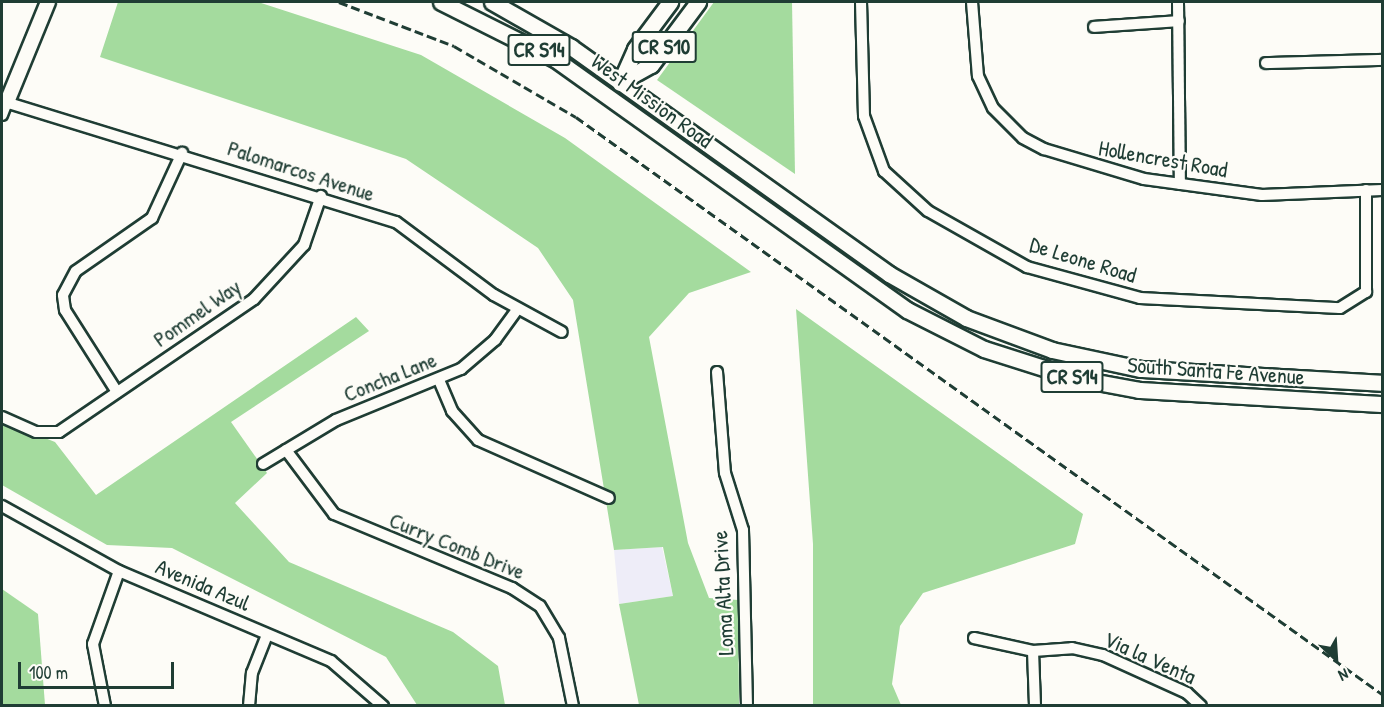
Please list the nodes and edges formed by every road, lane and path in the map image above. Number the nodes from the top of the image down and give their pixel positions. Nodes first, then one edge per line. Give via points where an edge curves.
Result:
1 (48, 2) edge
2 (441, 2) edge
3 (492, 2) edge
4 (670, 2) edge
5 (698, 2) edge
6 (861, 2) edge
7 (972, 2) edge
8 (1179, 2) edge
9 (1179, 21) junction
10 (1094, 27) dead end
11 (1383, 60) edge
12 (1266, 63) dead end
13 (620, 82) junction
14 (609, 97) junction
15 (3, 106) edge
16 (182, 153) junction
17 (1180, 184) junction
18 (1366, 190) junction
19 (1383, 190) edge
20 (321, 196) junction
21 (811, 219) joint
22 (797, 234) joint
23 (517, 310) junction
24 (562, 332) dead end
25 (717, 372) dead end
26 (439, 380) junction
27 (1383, 383) edge
28 (117, 392) junction
29 (1383, 404) edge
30 (2, 417) edge
31 (286, 450) junction
32 (263, 464) dead end
33 (609, 498) dead end
34 (2, 506) edge
35 (119, 571) junction
36 (267, 634) junction
37 (974, 638) dead end
38 (1033, 651) junction
39 (105, 705) edge
40 (249, 705) edge
41 (383, 705) edge
42 (573, 705) edge
43 (747, 705) edge
44 (1035, 705) edge
45 (1201, 705) edge

1 - 15 street
2 - 14 main road, West Mission Road / CR S14 via 520,38
3 - 13 main road, West Mission Road / CR S14
4 - 13 main road, CR S10 via 635,49
5 - 13 main road, CR S10 via 651,65
6 - 18 street, De Leone Road via 864,116 884,171 928,211 1027,267 1140,298 1340,308 1366,292
7 - 17 street, Hollencrest Road via 978,76 993,108 1023,138 1092,168
8 - 9 street
9 - 10 street
9 - 17 street
11 - 12 street
13 - 14 main road, CR S10
13 - 21 main road, West Mission Road / CR S14
14 - 22 main road, West Mission Road / CR S14
15 - 16 street, Palomarcos Avenue
16 - 20 street, Palomarcos Avenue
16 - 28 street via 152,218 76,271 63,295 65,310
17 - 18 street, Hollencrest Road via 1262,195
18 - 19 street, Hollencrest Road
20 - 23 street, Palomarcos Avenue via 406,228
20 - 28 street, Pommel Way via 304,245 283,274
21 - 27 main road, South Santa Fe Avenue / CR S14 via 926,298 1052,350 1141,369
22 - 29 main road, South Santa Fe Avenue / CR S14 via 941,328 1054,372 1139,390
23 - 24 street, Palomarcos Avenue
23 - 26 street, Concha Lane via 482,353
25 - 43 street, Loma Alta Drive via 725,473 743,530
26 - 31 street, Concha Lane via 336,420
26 - 33 street via 452,411 478,440
28 - 30 street, Pommel Way via 59,432 36,432
31 - 32 street, Concha Lane
31 - 42 street, Curry Comb Drive via 334,514 512,588 540,606 559,638
34 - 35 street, Avenida Azul
35 - 36 street, Avenida Azul
35 - 39 street via 93,644
36 - 40 street via 252,673
36 - 41 street, Avenida Azul via 331,661
37 - 38 street, Via la Venta
38 - 44 street
38 - 45 street, Via la Venta via 1072,648 1103,655 1187,693

